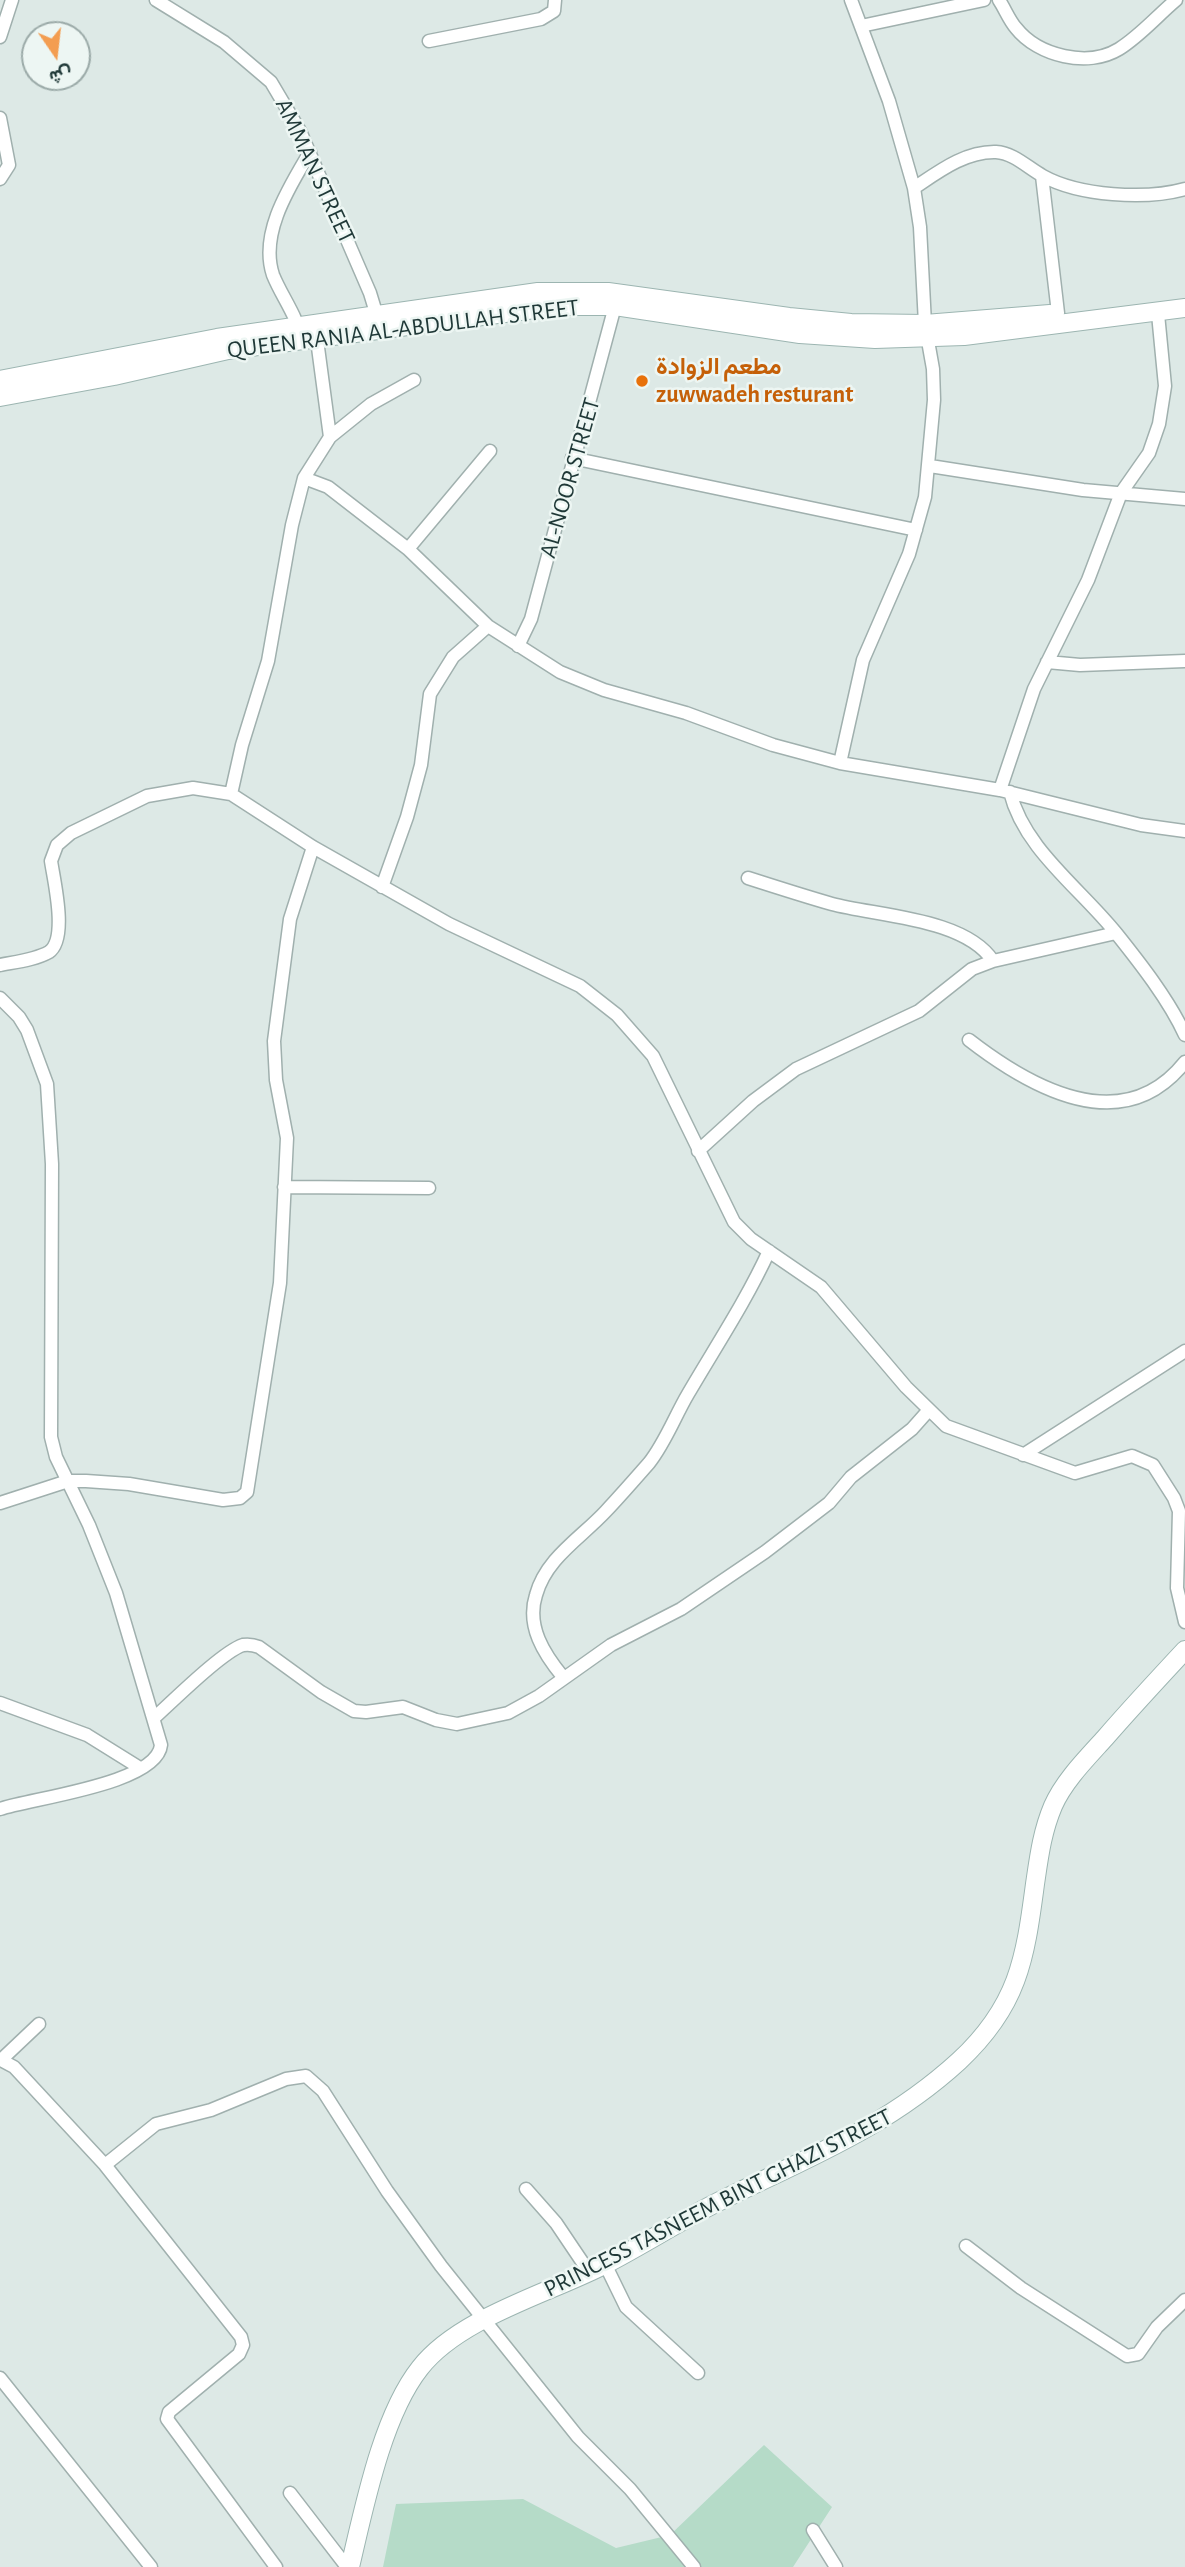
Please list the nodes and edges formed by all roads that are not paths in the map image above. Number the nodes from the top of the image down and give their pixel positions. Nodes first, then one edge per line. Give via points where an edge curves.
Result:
1 (12, 0) edge
2 (156, 0) edge
3 (555, 0) edge
4 (851, 0) edge
5 (984, 0) edge
6 (999, 0) edge
7 (1176, 0) edge
8 (861, 26) junction
9 (0, 37) edge
10 (429, 41) dead end
11 (0, 118) edge
12 (310, 152) junction
13 (1042, 176) junction
14 (0, 179) edge
15 (914, 188) junction
16 (1185, 189) edge
17 (1185, 296) edge
18 (615, 306) junction
19 (1185, 308) edge
20 (1058, 313) junction
21 (1158, 314) junction
22 (377, 316) junction
23 (295, 319) dead end
24 (926, 331) junction
25 (317, 340) junction
26 (0, 380) edge
27 (414, 380) dead end
28 (0, 397) edge
29 (330, 437) junction
30 (490, 451) dead end
31 (572, 458) junction
32 (930, 466) junction
33 (304, 478) junction
34 (1121, 493) junction
35 (1185, 499) edge
36 (916, 530) junction
37 (408, 549) junction
38 (488, 625) junction
39 (518, 646) junction
40 (1185, 661) edge
41 (1047, 663) junction
42 (840, 763) junction
43 (1005, 791) junction
44 (231, 794) junction
45 (1185, 831) edge
46 (313, 847) junction
47 (748, 878) dead end
48 (382, 887) junction
49 (1115, 933) junction
50 (993, 961) junction
51 (0, 965) edge
52 (0, 998) edge
53 (1185, 1035) edge
54 (969, 1040) dead end
55 (1185, 1062) edge
56 (698, 1151) junction
57 (284, 1187) junction
58 (429, 1188) dead end
59 (769, 1251) junction
60 (1185, 1351) edge
61 (928, 1410) junction
62 (1023, 1455) junction
63 (68, 1481) junction
64 (0, 1503) edge
65 (1185, 1622) edge
66 (1185, 1650) edge
67 (563, 1676) junction
68 (0, 1703) edge
69 (153, 1718) junction
70 (140, 1768) junction
71 (0, 1809) edge
72 (39, 2024) dead end
73 (0, 2060) edge
74 (105, 2165) junction
75 (526, 2189) dead end
76 (966, 2246) dead end
77 (597, 2268) junction
78 (1185, 2300) edge
79 (484, 2321) junction
80 (698, 2373) dead end
81 (0, 2378) edge
82 (289, 2493) dead end
83 (813, 2530) dead end
84 (152, 2567) edge
85 (276, 2567) edge
86 (349, 2567) edge
87 (694, 2567) edge
88 (836, 2567) edge

1 - 9 street
2 - 12 street, AMMAN STREET via 250,61 271,82
3 - 10 street via 554,11 541,19
4 - 8 street
5 - 8 street
6 - 7 street via 1027,38 1056,53 1089,58 1117,50
8 - 15 street
11 - 14 street via 9,165
12 - 22 street, AMMAN STREET
12 - 23 street via 280,206 271,251 273,274
13 - 15 street via 1012,156 985,153 955,162
13 - 16 street via 1100,192 1153,194
13 - 20 street
15 - 24 street
17 - 20 main road, QUEEN RANIA AL-ABDULLAH STREET
18 - 24 main road, QUEEN RANIA AL-ABDULLAH STREET via 800,334 875,339
18 - 25 main road, QUEEN RANIA AL-ABDULLAH STREET via 480,314
18 - 31 street, AL-NOOR STREET
19 - 21 main road, QUEEN RANIA AL-ABDULLAH STREET
20 - 24 main road, QUEEN RANIA AL-ABDULLAH STREET
21 - 24 main road, QUEEN RANIA AL-ABDULLAH STREET
21 - 34 street via 1164,402 1149,453
22 - 24 main road, QUEEN RANIA AL-ABDULLAH STREET via 581,290
22 - 26 main road, QUEEN RANIA AL-ABDULLAH STREET via 217,338
24 - 32 street via 933,369
25 - 28 main road, QUEEN RANIA AL-ABDULLAH STREET via 228,350
25 - 29 street
27 - 29 street via 371,404
29 - 33 street
30 - 37 street
31 - 36 street
31 - 39 street, AL-NOOR STREET via 531,620
32 - 34 street
32 - 36 street
33 - 37 street via 328,487
33 - 44 street via 268,661
34 - 35 street
34 - 41 street via 1088,580
36 - 42 street via 863,660
37 - 38 street
38 - 39 street
38 - 48 street via 453,657 430,694 421,765
39 - 42 street via 560,672 604,690
40 - 41 street
41 - 43 street via 1034,689
42 - 43 street
43 - 45 street via 1141,825
43 - 49 street via 1036,844
44 - 46 street
44 - 51 street via 193,788 162,791 71,833 57,845 51,861 59,931 55,945 46,953
46 - 48 street
46 - 57 street via 288,928 274,1041 287,1138
47 - 50 street via 834,905 926,923 979,945
48 - 56 street via 580,986 617,1014 653,1056
49 - 50 street
49 - 53 street
50 - 56 street via 972,970 919,1011 796,1069
52 - 63 street via 27,1030 47,1084 52,1200 51,1437
54 - 55 street via 1032,1083 1093,1102 1139,1097 1175,1075
56 - 59 street via 734,1222
57 - 58 street
57 - 63 street via 277,1315 247,1492 223,1500 112,1481
59 - 61 street via 821,1286
59 - 67 street via 658,1451 543,1575 535,1597 537,1635 543,1652
60 - 62 street
61 - 62 street via 957,1432
61 - 67 street via 829,1503 765,1552 681,1609
62 - 65 street via 1075,1473 1132,1456 1153,1465 1179,1511 1178,1601
63 - 64 street
63 - 69 street via 116,1593
66 - 77 main road, PRINCESS TASNEEM BINT GHAZI STREET via 1083,1762 1055,1802 1041,1841 1023,1963 985,2035 924,2090 876,2124
67 - 69 street via 513,1711 450,1723 403,1707 366,1713 349,1709 259,1647 245,1645
68 - 70 street via 87,1735
69 - 70 street via 160,1750
70 - 71 street via 107,1783
72 - 73 street
73 - 74 street via 14,2067
74 - 79 street via 156,2124 197,2115 286,2079 306,2076 323,2091 387,2191
74 - 85 street via 241,2337 239,2354 167,2417
75 - 77 street
76 - 78 street via 1021,2288 1127,2356 1138,2354
77 - 79 main road, PRINCESS TASNEEM BINT GHAZI STREET
77 - 80 street via 626,2307
79 - 86 main road, PRINCESS TASNEEM BINT GHAZI STREET via 434,2352 412,2377 371,2483
79 - 87 street via 578,2437 630,2490
81 - 84 street
82 - 86 street
83 - 88 street

